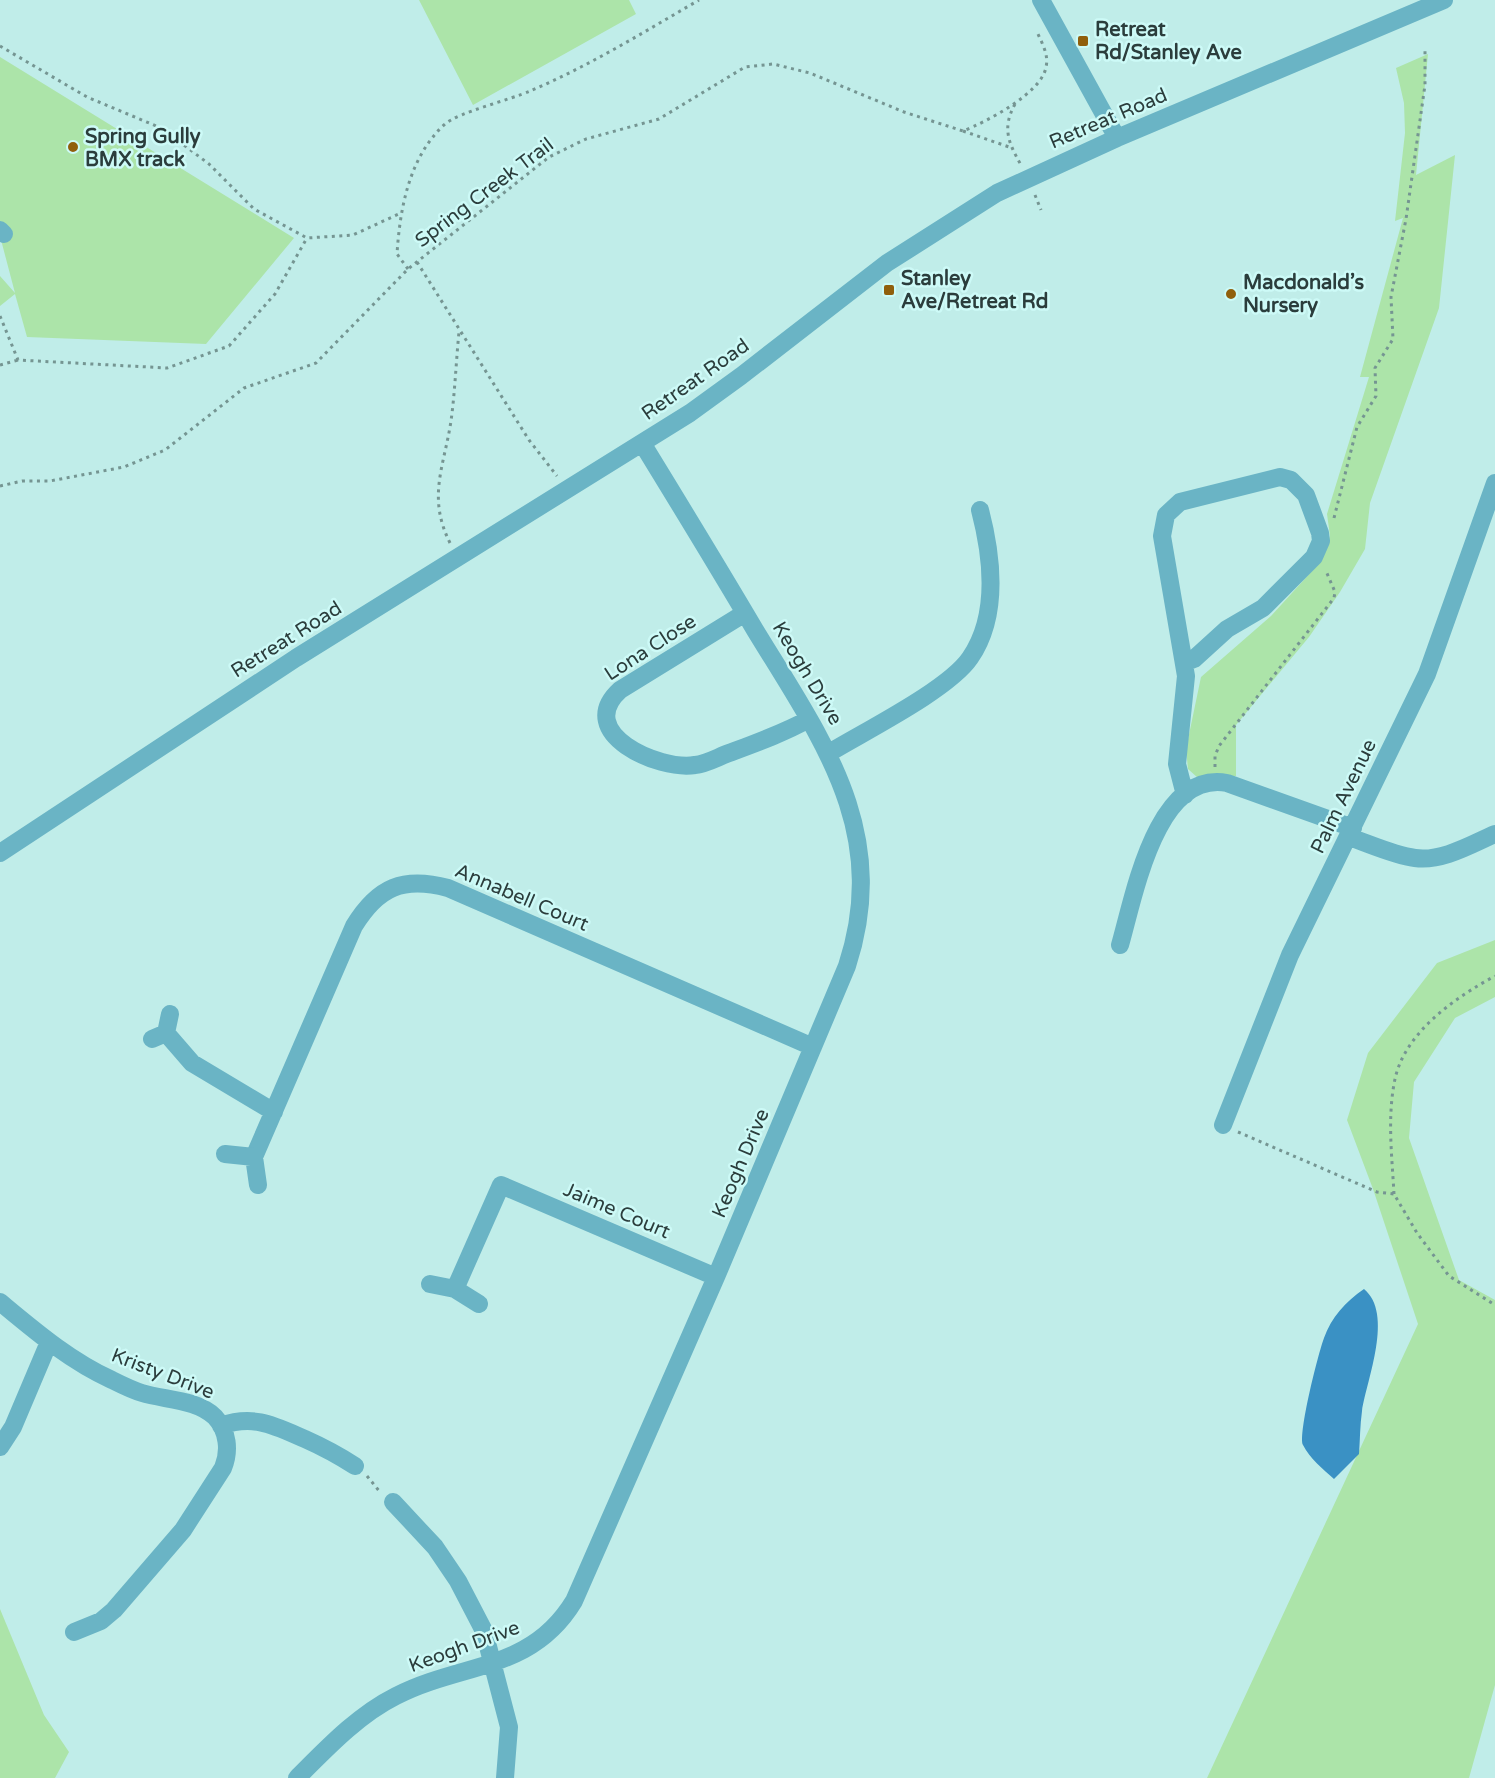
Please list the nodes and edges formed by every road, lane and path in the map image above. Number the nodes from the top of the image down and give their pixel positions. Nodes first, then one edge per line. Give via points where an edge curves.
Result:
1 (699, 0) edge
2 (1041, 0) edge
3 (1444, 0) edge
4 (1035, 28) dead end
5 (0, 46) edge
6 (1425, 49) dead end
7 (1016, 103) junction
8 (963, 131) junction
9 (1117, 138) junction
10 (1012, 148) junction
11 (1027, 177) junction
12 (401, 213) junction
13 (307, 238) junction
14 (417, 262) junction
15 (408, 269) junction
16 (0, 316) edge
17 (459, 330) junction
18 (18, 360) junction
19 (0, 365) edge
20 (642, 443) junction
21 (1495, 483) edge
22 (0, 486) edge
23 (568, 489) junction
24 (980, 510) dead end
25 (1334, 524) dead end
26 (458, 558) junction
27 (1326, 567) dead end
28 (745, 613) junction
29 (1184, 663) junction
30 (809, 719) junction
31 (829, 753) junction
32 (1217, 781) junction
33 (1185, 795) junction
34 (1351, 833) junction
35 (1495, 834) edge
36 (0, 853) edge
37 (1120, 945) dead end
38 (1495, 976) edge
39 (170, 1014) dead end
40 (813, 1047) junction
41 (274, 1112) junction
42 (1223, 1125) joint
43 (225, 1154) dead end
44 (254, 1157) junction
45 (258, 1185) dead end
46 (1394, 1194) junction
47 (716, 1277) junction
48 (430, 1284) dead end
49 (455, 1289) junction
50 (0, 1302) edge
51 (479, 1304) dead end
52 (1495, 1305) edge
53 (49, 1342) junction
54 (221, 1426) junction
55 (0, 1447) edge
56 (355, 1466) joint
57 (392, 1503) joint
58 (74, 1632) dead end
59 (493, 1662) junction
60 (297, 1778) edge
61 (505, 1778) edge

1 - 12 path via 602,57 528,92 446,123 423,153 404,194
2 - 9 street
3 - 9 street, Retreat Road
4 - 7 path via 1046,52 1046,68 1039,82
5 - 13 path via 87,96 161,128 209,164 254,208
6 - 25 path via 1425,85 1407,219 1390,297 1393,339 1375,368 1376,396 1357,427
7 - 8 path
7 - 10 path via 1007,120
8 - 10 path, Spring Creek Trail
8 - 14 path, Spring Creek Trail via 904,112 810,73 773,64 745,67 659,119 586,139 549,157
9 - 11 street, Retreat Road
10 - 11 path
11 - 20 street, Retreat Road via 887,263 741,376
12 - 13 path via 353,235
12 - 15 path via 397,254
13 - 18 path via 275,294 229,346 167,368
14 - 15 path, Spring Creek Trail
14 - 17 path
15 - 22 path, Spring Creek Trail via 316,363 244,388 165,450 124,467
16 - 18 path
17 - 23 path via 529,440
17 - 26 path via 451,421 437,483 442,527
18 - 19 path
20 - 23 street, Retreat Road
20 - 28 street, Keogh Drive
21 - 34 street, Palm Avenue via 1427,674
23 - 26 street, Retreat Road
24 - 31 street via 990,560 990,588 986,619 970,659 933,690
26 - 36 street, Retreat Road via 161,745
27 - 32 path via 1334,598 1219,746 1215,756
28 - 30 street, Keogh Drive
28 - 30 street, Lona Close via 620,690 605,708 608,729 624,745 683,767 698,765
29 - 29 street via 1162,536 1166,515 1180,502 1270,478 1291,480 1312,505 1320,533 1317,551 1263,608 1227,629 1194,659
29 - 33 street via 1186,689 1177,764
30 - 31 street, Keogh Drive
31 - 40 street, Keogh Drive via 846,793 858,839 861,906 847,966
32 - 33 street via 1200,785
32 - 34 street
33 - 37 street via 1169,809 1154,834
34 - 35 street via 1415,858 1451,852
34 - 42 street, Palm Avenue via 1290,955
38 - 46 path via 1460,994 1415,1037 1395,1077 1390,1134
39 - 41 street via 159,1036 192,1063
40 - 41 street, Annabell Court via 448,888 412,882 384,892 354,926
40 - 47 street, Keogh Drive
41 - 44 street, Annabell Court
42 - 46 path via 1351,1182
43 - 44 street
44 - 45 street
46 - 52 path via 1449,1276
47 - 49 street, Jaime Court via 501,1185
47 - 59 street, Keogh Drive via 574,1600 551,1632 514,1656
48 - 49 street
49 - 51 street
50 - 53 street, Kristy Drive
53 - 54 street, Kristy Drive via 100,1374 141,1393 209,1412
53 - 55 street
54 - 56 street via 248,1419 264,1421 327,1447
54 - 58 street via 228,1456 197,1511 114,1610 101,1621
56 - 57 path
57 - 59 street via 435,1547 458,1581 484,1631
59 - 60 street, Keogh Drive via 425,1683 376,1707
59 - 61 street via 509,1727

